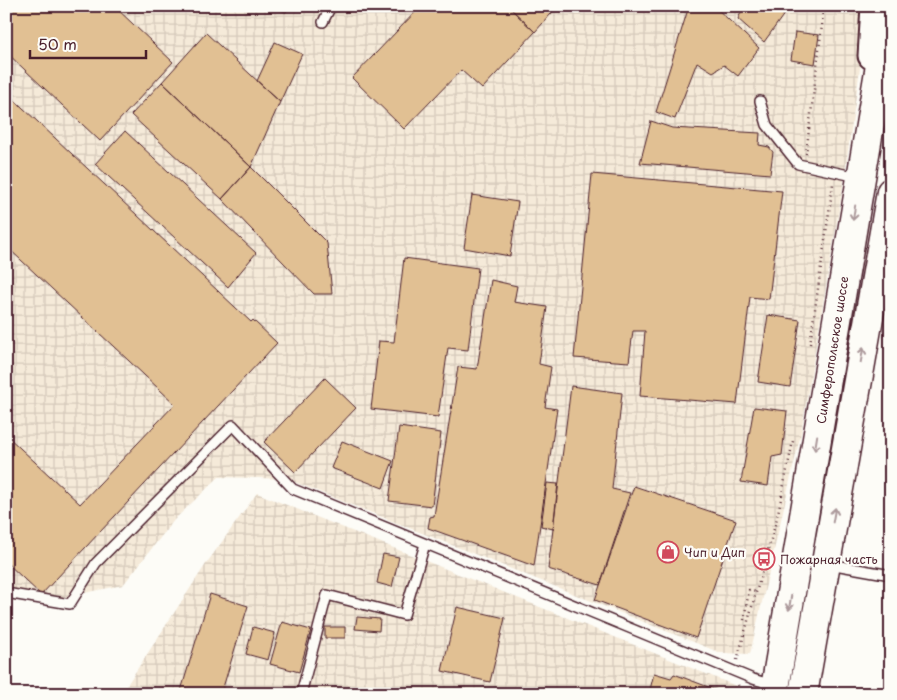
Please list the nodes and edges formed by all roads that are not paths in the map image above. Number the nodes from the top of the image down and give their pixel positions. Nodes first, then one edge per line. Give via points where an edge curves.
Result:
1 (331, 6) edge
2 (874, 6) edge
3 (890, 6) edge
4 (323, 22) dead end
5 (760, 102) dead end
6 (868, 131) junction
7 (848, 175) junction
8 (891, 192) edge
9 (888, 214) edge
10 (425, 544) junction
11 (826, 563) junction
12 (891, 575) edge
13 (6, 593) edge
14 (775, 690) edge
15 (301, 694) edge
16 (803, 694) edge

1 - 4 lane
2 - 6 main road
3 - 6 main road, Симферопольское шоссе
5 - 7 lane via 767,125 798,164
6 - 7 main road, Симферопольское шоссе
7 -> 14 main road, Симферопольское шоссе
8 - 9 main road
11 -> 9 main road
10 - 13 lane via 293,489 233,425 96,564 70,604
10 - 14 lane
10 - 15 lane via 404,615 327,595
11 - 12 lane
11 - 16 main road

